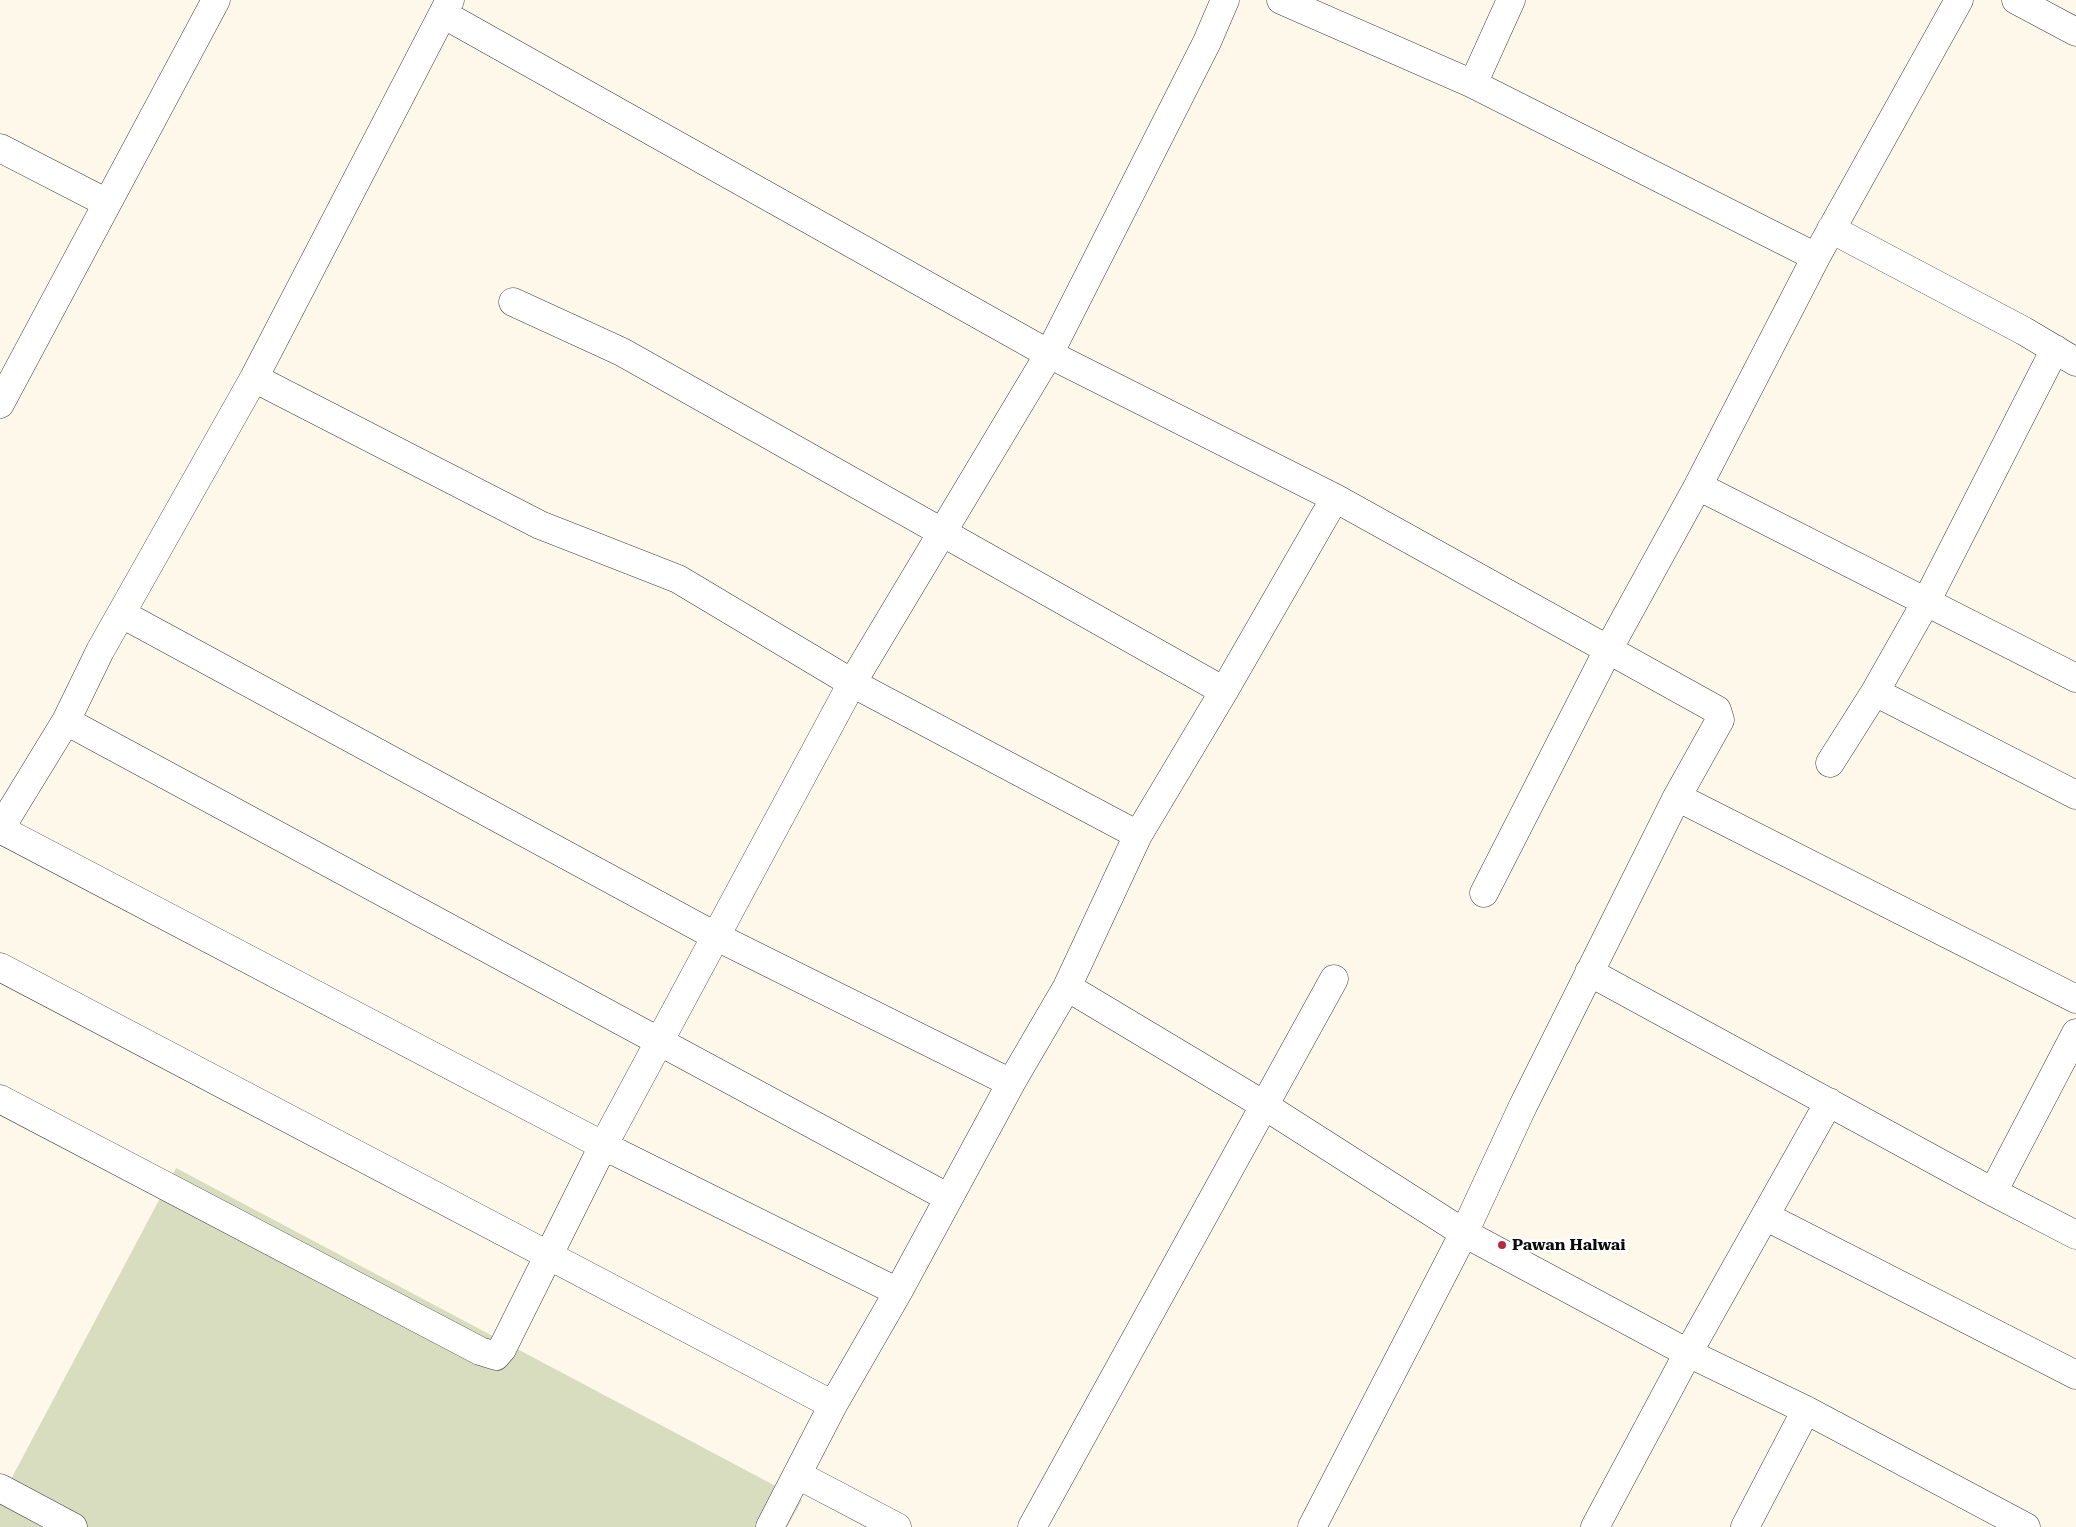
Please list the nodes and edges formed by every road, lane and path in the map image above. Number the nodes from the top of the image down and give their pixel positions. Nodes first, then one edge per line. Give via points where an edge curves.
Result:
1 (216, 0) edge
2 (1225, 0) edge
3 (1281, 0) edge
4 (1510, 0) edge
5 (1959, 0) edge
6 (2029, 3) edge
7 (446, 7) edge
8 (2076, 32) edge
9 (1473, 84) junction
10 (0, 148) edge
11 (107, 203) junction
12 (1831, 229) junction
13 (1816, 257) junction
14 (513, 302) dead end
15 (1049, 354) junction
16 (2065, 356) edge
17 (254, 378) junction
18 (0, 404) edge
19 (1698, 486) junction
20 (1335, 498) junction
21 (942, 534) junction
22 (1926, 602) junction
23 (122, 614) junction
24 (1609, 648) junction
25 (2076, 678) edge
26 (852, 683) junction
27 (1224, 691) junction
28 (1875, 692) junction
29 (66, 721) junction
30 (1830, 763) dead end
31 (1677, 796) junction
32 (2076, 796) edge
33 (0, 829) edge
34 (1138, 835) junction
35 (1484, 893) dead end
36 (717, 937) junction
37 (0, 966) edge
38 (1589, 972) junction
39 (1334, 979) dead end
40 (1067, 987) junction
41 (2076, 999) edge
42 (2076, 1033) edge
43 (660, 1042) junction
44 (1011, 1083) junction
45 (0, 1099) edge
46 (1829, 1102) junction
47 (1264, 1106) junction
48 (602, 1148) junction
49 (1993, 1192) junction
50 (949, 1198) junction
51 (1765, 1216) junction
52 (1464, 1233) junction
53 (2076, 1235) edge
54 (550, 1256) junction
55 (898, 1292) junction
56 (1688, 1354) junction
57 (2076, 1375) edge
58 (833, 1405) junction
59 (1806, 1410) junction
60 (798, 1475) junction
61 (0, 1488) edge
62 (73, 1527) edge
63 (770, 1527) edge
64 (897, 1527) edge
65 (1032, 1527) edge
66 (1312, 1527) edge
67 (1596, 1527) edge
68 (1745, 1527) edge
69 (2026, 1527) edge

1 - 11 street
2 - 15 street via 1207,42
3 - 9 street
4 - 9 street
5 - 12 street
6 - 8 street
7 - 15 street
7 - 17 street
9 - 13 street
10 - 11 street
11 - 18 street
12 - 13 street
12 - 16 street
13 - 19 street
14 - 21 street via 622,352
15 - 20 street
15 - 21 street
16 - 22 street
17 - 23 street
17 - 26 street via 540,525 678,579
19 - 22 street
19 - 24 street
20 - 24 street
20 - 27 street
21 - 26 street
21 - 27 street
22 - 25 street
22 - 28 street
23 - 29 street
23 - 36 street
24 - 31 street via 1717,710 1720,716
24 - 35 street
26 - 34 street
26 - 36 street
27 - 34 street
28 - 30 street
28 - 32 street
29 - 33 street
29 - 43 street
31 - 38 street
31 - 41 street
33 - 48 street via 602,1145
34 - 40 street
36 - 43 street
36 - 44 street
37 - 54 street
38 - 46 street
38 - 52 street
39 - 47 street
40 - 44 street
40 - 47 street
42 - 49 street
43 - 48 street
43 - 50 street
44 - 50 street
45 - 54 street via 480,1351 496,1356
46 - 49 street
46 - 51 street
47 - 52 street
47 - 65 street
48 - 54 street
48 - 55 street via 618,1153
49 - 53 street
50 - 55 street
51 - 56 street
51 - 57 street
52 - 56 street
52 - 66 street
54 - 58 street
55 - 58 street
56 - 59 street
56 - 67 street
58 - 60 street
59 - 68 street
59 - 69 street
60 - 63 street
60 - 64 street
61 - 62 street

